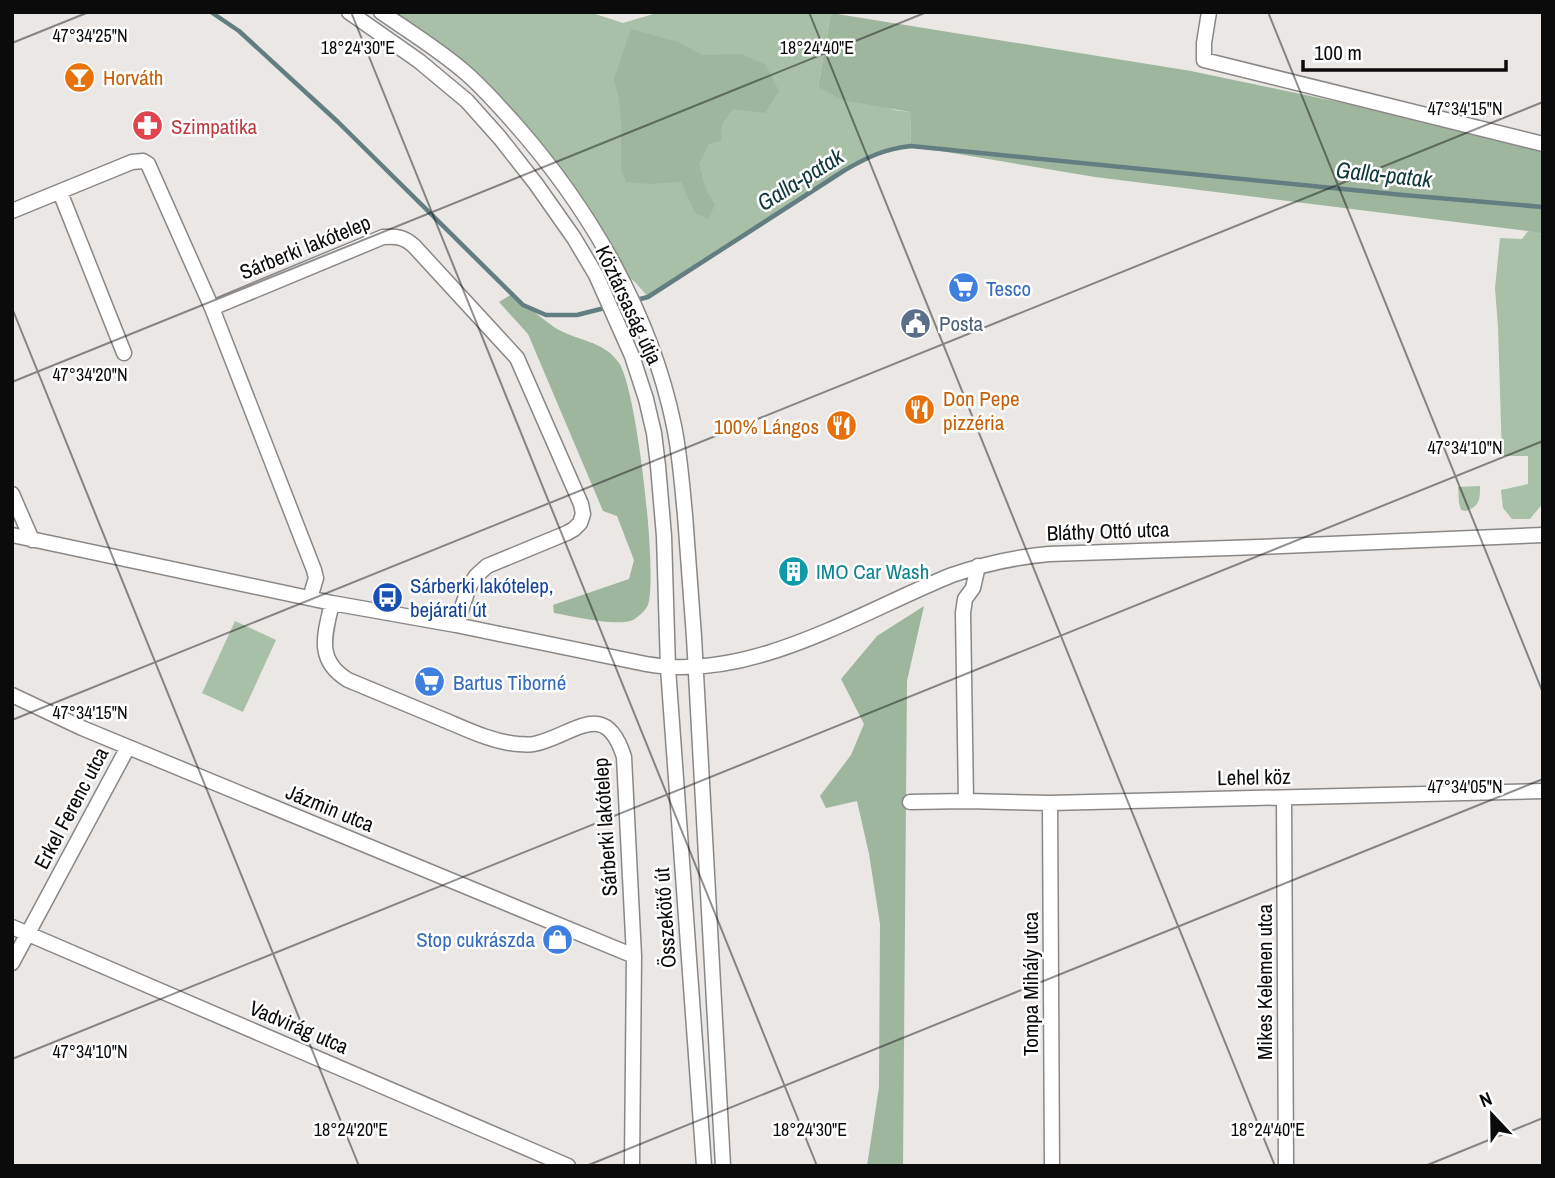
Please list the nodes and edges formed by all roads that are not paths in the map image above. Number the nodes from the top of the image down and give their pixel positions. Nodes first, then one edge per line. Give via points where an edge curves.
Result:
1 (349, 12) edge
2 (381, 12) edge
3 (1209, 12) edge
4 (1543, 144) edge
5 (60, 192) junction
6 (12, 211) edge
7 (212, 308) junction
8 (124, 353) dead end
9 (12, 494) edge
10 (12, 535) edge
11 (1543, 535) edge
12 (32, 540) junction
13 (978, 566) junction
14 (310, 598) junction
15 (332, 603) junction
16 (456, 625) junction
17 (668, 668) junction
18 (695, 668) junction
19 (12, 695) edge
20 (128, 747) junction
21 (1543, 791) edge
22 (1284, 798) junction
23 (966, 801) junction
24 (910, 802) dead end
25 (1050, 803) junction
26 (12, 927) edge
27 (27, 933) junction
28 (634, 956) junction
29 (12, 962) edge
30 (568, 1166) edge
31 (632, 1166) edge
32 (704, 1166) edge
33 (723, 1166) edge
34 (1052, 1166) edge
35 (1286, 1166) edge

1 - 17 street, Köztársaság útja via 467,101 536,184 604,291 632,356 654,433 664,536
2 - 18 street, Köztársaság útja via 467,74 501,108 573,197 623,282 660,372 674,426
3 - 4 street via 1204,60
5 - 6 street
5 - 7 street via 143,160 152,170
5 - 8 street
7 - 14 street via 314,570
7 - 16 street, Sárberki lakótelep via 394,236 414,246 517,358 583,514 580,523 567,533 487,566 469,587
9 - 12 street
10 - 12 street, Bláthy Ottó utca
11 - 13 street, Bláthy Ottó utca via 1049,554
12 - 14 street, Bláthy Ottó utca
13 - 18 street, Bláthy Ottó utca via 793,645
13 - 23 street via 963,613
14 - 15 street, Bláthy Ottó utca
15 - 16 street, Bláthy Ottó utca
15 - 28 street, Sárberki lakótelep via 324,640 326,653 338,674 348,680 510,743 532,744 594,723 614,734 624,757
16 - 17 street, Bláthy Ottó utca
17 - 18 street, Bláthy Ottó utca
17 - 32 street, Összekötő út
18 - 33 street, Összekötő út
19 - 20 street, Jázmin utca
20 - 27 street, Erkel Ferenc utca
20 - 28 street, Jázmin utca
21 - 22 street, Lehel köz
22 - 25 street, Lehel köz
22 - 35 street, Mikes Kelemen utca
23 - 24 street, Lehel köz
23 - 25 street, Lehel köz
25 - 34 street, Tompa Mihály utca
26 - 27 street, Vadvirág utca
27 - 29 street, Erkel Ferenc utca
27 - 30 street, Vadvirág utca
28 - 31 street, Sárberki lakótelep

